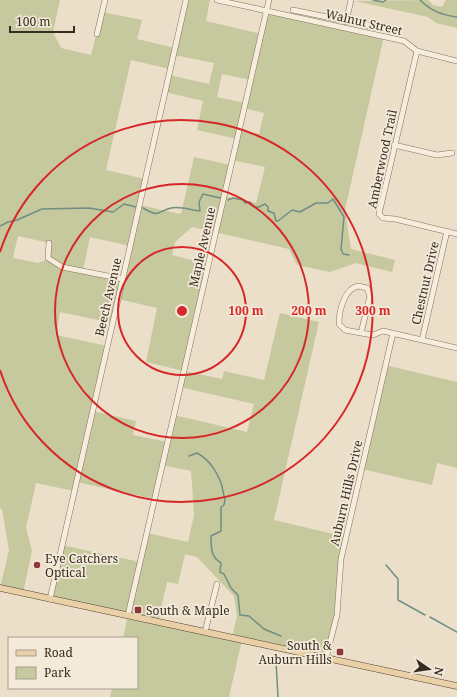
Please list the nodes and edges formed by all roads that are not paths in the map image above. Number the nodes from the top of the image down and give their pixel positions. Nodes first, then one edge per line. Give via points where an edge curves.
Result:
1 (105, 0) edge
2 (186, 0) edge
3 (217, 0) edge
4 (269, 0) edge
5 (351, 0) edge
6 (293, 10) dead end
7 (266, 11) junction
8 (346, 20) junction
9 (344, 28) junction
10 (380, 28) dead end
11 (97, 34) dead end
12 (417, 51) junction
13 (457, 61) edge
14 (394, 145) junction
15 (452, 153) dead end
16 (447, 231) junction
17 (457, 234) edge
18 (49, 243) dead end
19 (122, 279) junction
20 (361, 333) junction
21 (393, 333) junction
22 (422, 340) junction
23 (457, 348) edge
24 (217, 584) dead end
25 (0, 588) edge
26 (50, 599) junction
27 (128, 615) junction
28 (205, 632) junction
29 (326, 658) junction
30 (457, 686) edge

1 - 11 street
2 - 19 street, Beech Avenue
3 - 7 street, Walnut Street
4 - 7 street, Maple Avenue
5 - 8 street
6 - 8 street
7 - 9 street, Walnut Street
7 - 27 street, Maple Avenue
8 - 9 street
8 - 10 street
9 - 12 street, Walnut Street via 404,41
12 - 13 street, Walnut Street
12 - 14 street, Amberwood Trail
14 - 15 street via 437,155
14 - 16 street, Amberwood Trail via 380,215 383,218
16 - 17 street, Amberwood Trail
16 - 22 street, Chestnut Drive
18 - 19 street via 48,258 57,265
19 - 26 street, Beech Avenue
20 - 20 street via 345,330 339,324 346,294 358,286 367,288 370,294
20 - 21 street
21 - 22 street
21 - 29 street, Auburn Hills Drive via 341,559 337,615
22 - 23 street
24 - 28 street
25 - 26 main road
26 - 27 main road
27 - 28 main road
28 - 29 main road
29 - 30 main road

